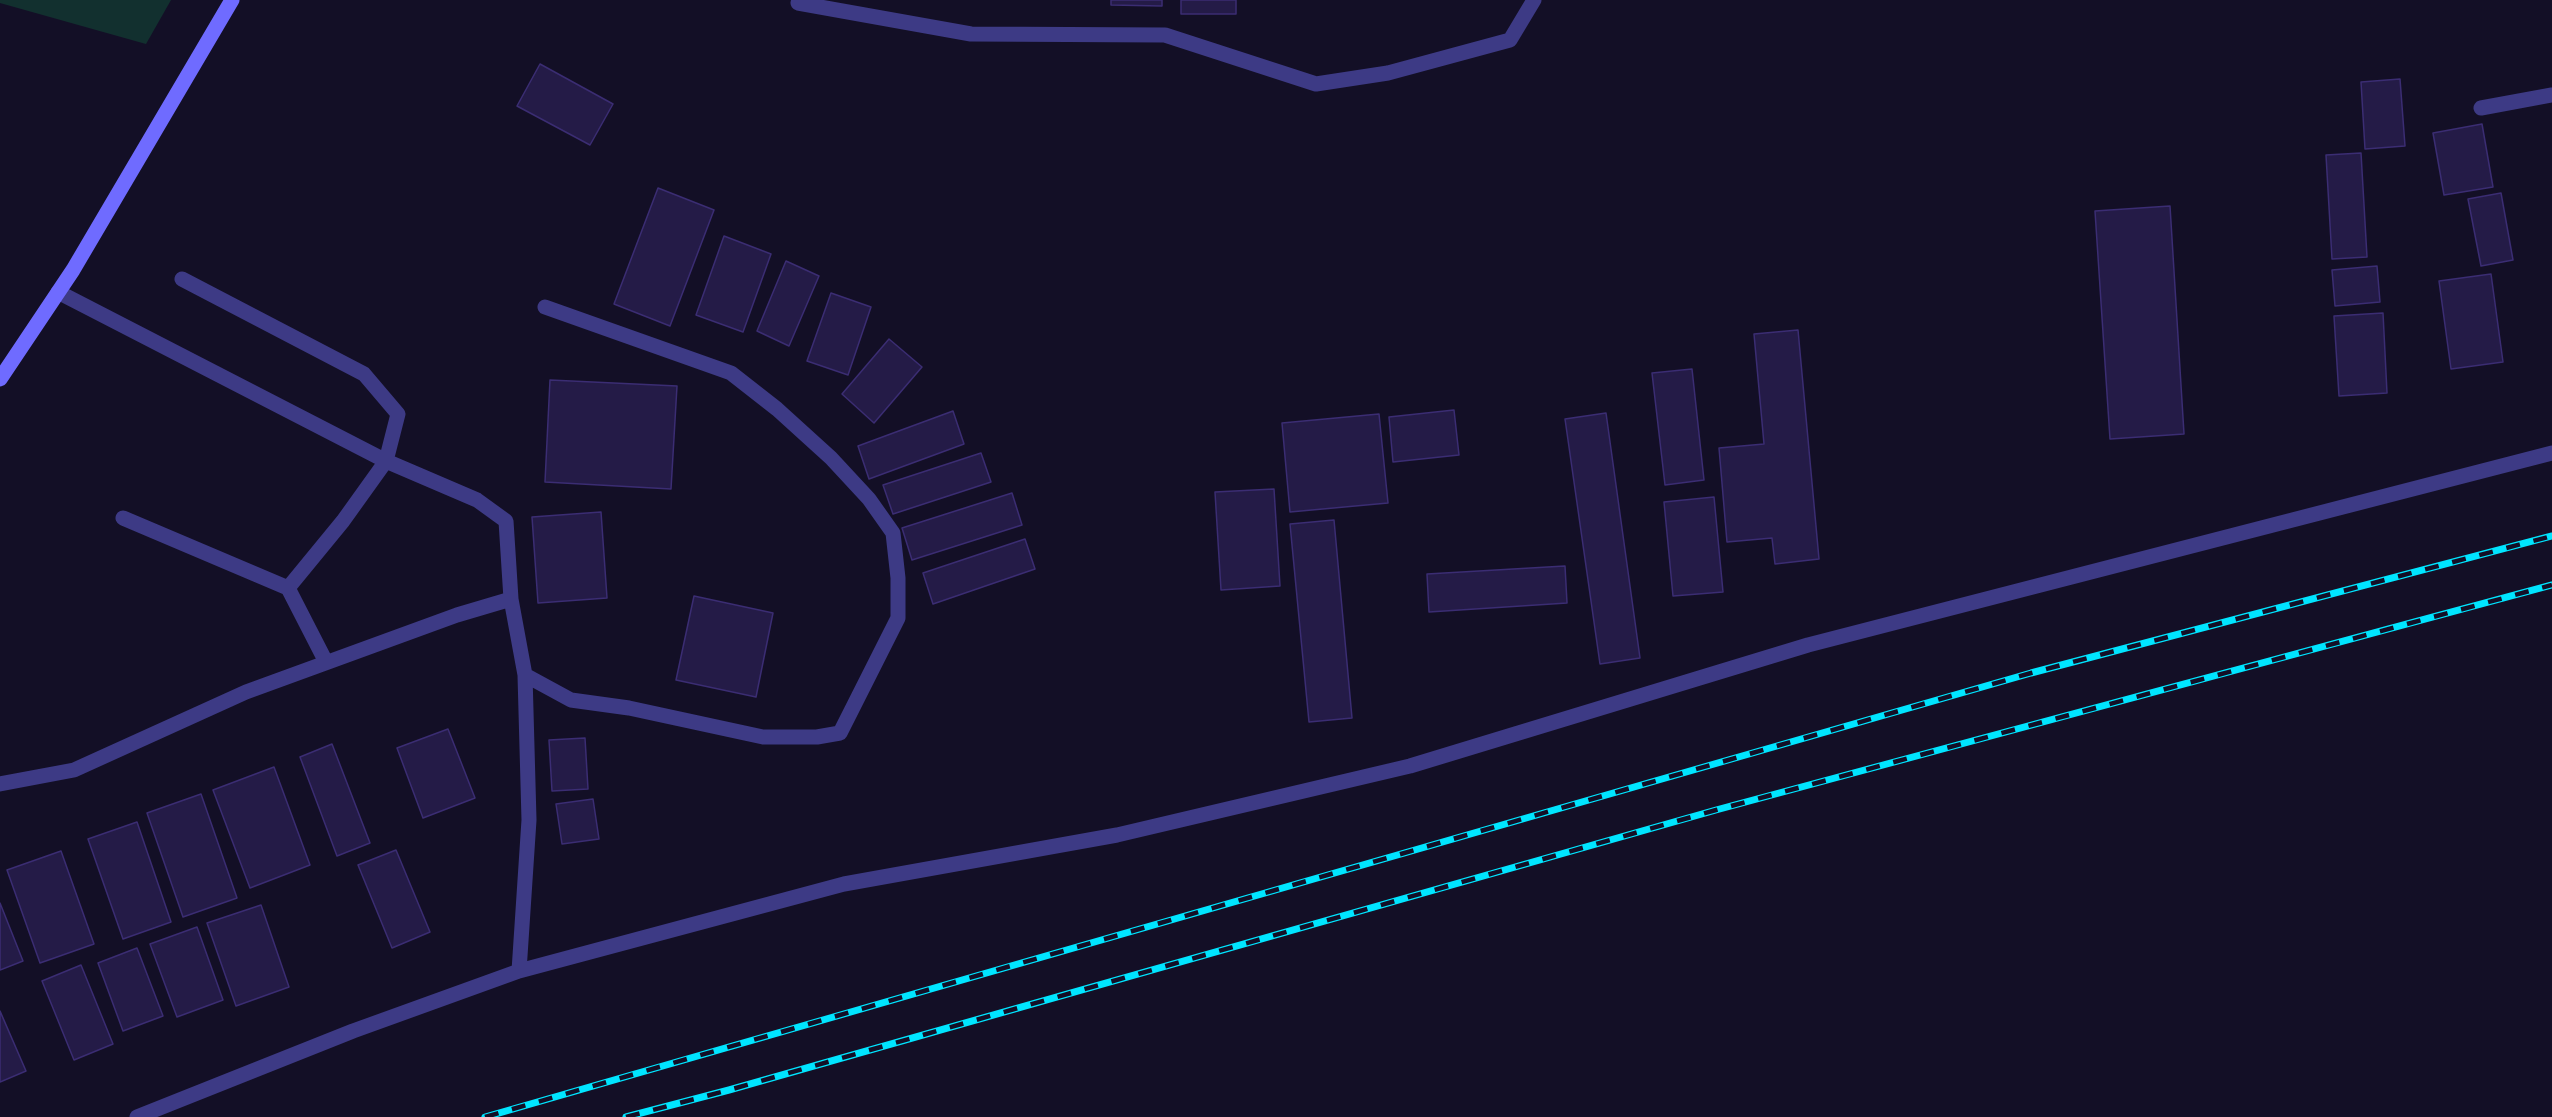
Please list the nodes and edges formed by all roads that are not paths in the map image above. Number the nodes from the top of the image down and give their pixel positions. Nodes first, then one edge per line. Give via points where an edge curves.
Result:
1 (232, 0) edge
2 (1534, 0) edge
3 (797, 1) edge
4 (2552, 96) edge
5 (2481, 108) dead end
6 (182, 279) dead end
7 (58, 292) junction
8 (545, 307) dead end
9 (0, 379) edge
10 (2552, 453) edge
11 (386, 461) junction
12 (123, 518) dead end
13 (288, 588) junction
14 (511, 599) junction
15 (326, 662) junction
16 (525, 675) junction
17 (0, 784) edge
18 (519, 971) junction
19 (137, 1117) edge

1 - 7 street
2 - 3 street via 1510,40 1388,73 1316,84 1165,35 971,34
4 - 5 street
6 - 11 street via 364,374 398,414
7 - 9 street
7 - 11 street
8 - 16 street via 730,372 777,409 862,490 893,533 898,618 840,733 817,737 763,736 571,700
10 - 18 street via 1808,645 1410,766 1117,836 844,884
11 - 13 street via 344,521
11 - 14 street via 477,500 506,521
12 - 13 street
13 - 15 street
14 - 15 street
14 - 16 street
15 - 17 street via 246,692 74,770
16 - 18 street via 529,820
18 - 19 street via 353,1031

